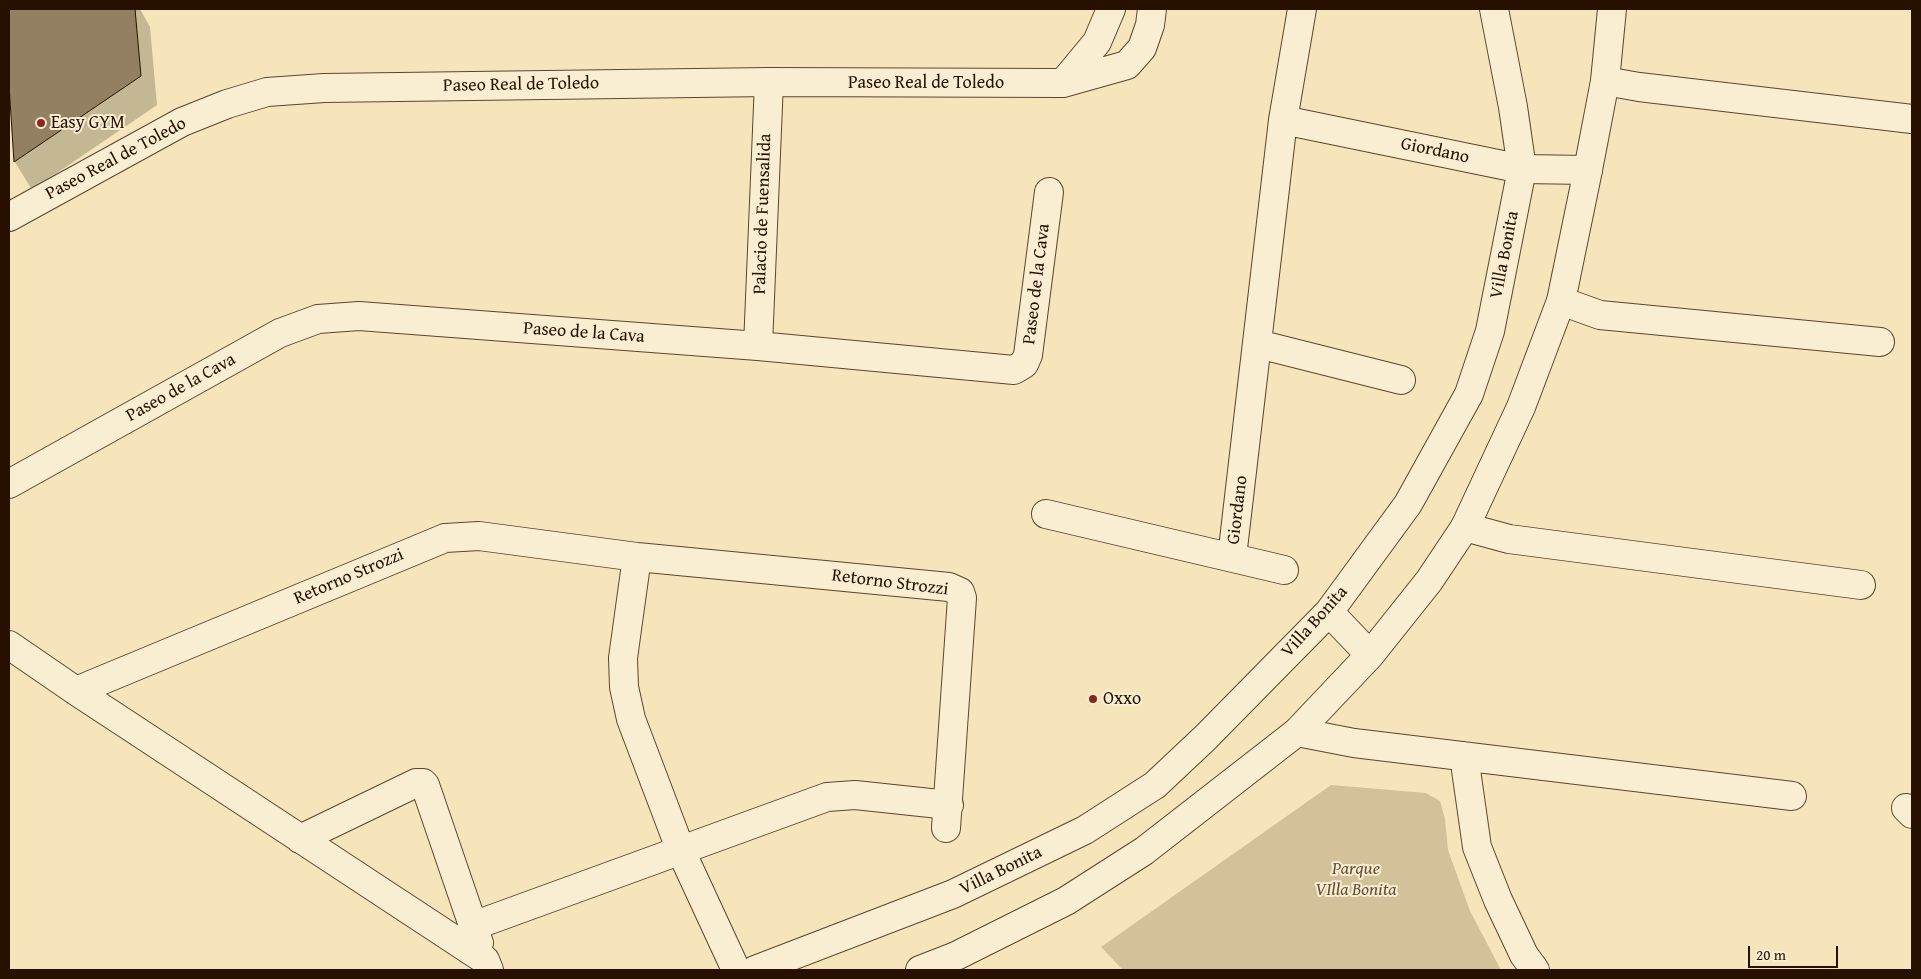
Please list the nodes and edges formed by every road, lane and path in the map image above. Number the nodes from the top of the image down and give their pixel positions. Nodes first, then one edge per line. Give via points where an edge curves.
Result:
1 (1111, 9) edge
2 (1152, 9) edge
3 (1302, 9) edge
4 (1494, 9) edge
5 (1612, 9) edge
6 (1605, 81) junction
7 (769, 82) junction
8 (1063, 83) junction
9 (1912, 119) edge
10 (1283, 120) junction
11 (1522, 169) junction
12 (1588, 170) junction
13 (1049, 192) dead end
14 (9, 217) edge
15 (1561, 301) junction
16 (1880, 342) dead end
17 (1258, 344) junction
18 (758, 346) junction
19 (1401, 380) dead end
20 (9, 484) edge
21 (1046, 514) dead end
22 (1465, 527) junction
23 (637, 557) junction
24 (1232, 557) junction
25 (1284, 570) dead end
26 (1861, 585) dead end
27 (1329, 612) junction
28 (9, 645) edge
29 (1370, 655) junction
30 (76, 691) junction
31 (1297, 732) junction
32 (1464, 756) junction
33 (1792, 796) dead end
34 (300, 839) junction
35 (681, 851) junction
36 (473, 926) junction
37 (953, 963) edge
38 (487, 965) edge
39 (736, 970) edge
40 (755, 970) edge
41 (920, 970) edge
42 (1535, 970) edge

1 - 8 street via 1097,42
2 - 8 street, Paseo Real de Toledo via 1142,48 1127,66
3 - 10 street, Giordano
4 - 11 street, Villa Bonita
5 - 6 street
6 - 9 street
6 - 12 street
7 - 8 street, Paseo Real de Toledo
7 - 14 street, Paseo Real de Toledo via 324,88 267,92 182,122
7 - 18 street, Palacio de Fuensalida
10 - 11 street, Giordano
10 - 17 street, Giordano
11 - 12 street, Giordano
11 - 27 street, Villa Bonita via 1490,332 1469,394 1408,504
12 - 15 street
13 - 18 street, Paseo de la Cava via 1028,355 1024,364 1014,370
15 - 16 street via 1600,315
15 - 22 street via 1521,407
17 - 19 street
17 - 24 street, Giordano
18 - 20 street, Paseo de la Cava via 359,316 318,319 280,333
21 - 24 street, Giordano
22 - 26 street via 1509,539
22 - 29 street via 1429,581
23 - 30 street, Retorno Strozzi via 479,536 446,538
23 - 35 street via 623,658 624,687 631,719
23 - 35 street, Retorno Strozzi via 949,587 960,592 962,598 948,816 855,794 827,797
24 - 25 street, Giordano
27 - 29 street
27 - 40 street, Villa Bonita via 1155,785 1085,830 953,894
28 - 30 street
29 - 31 street
30 - 34 street
31 - 32 street via 1354,743
31 - 37 street via 1144,852 1066,901
32 - 33 street
32 - 42 street via 1477,847 1498,900 1524,955
34 - 36 street via 416,783 423,783
34 - 38 street
35 - 36 street, Retorno Strozzi
35 - 39 street
36 - 38 street
37 - 41 street

